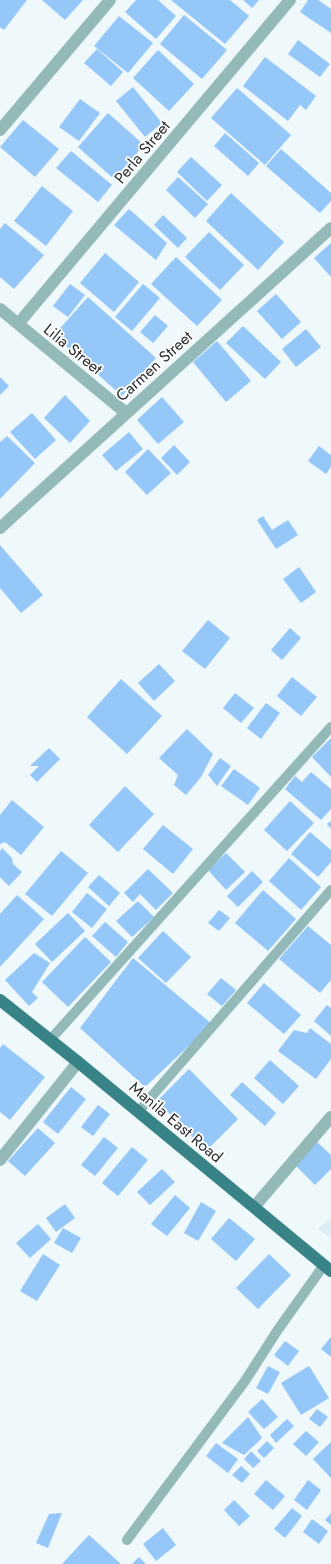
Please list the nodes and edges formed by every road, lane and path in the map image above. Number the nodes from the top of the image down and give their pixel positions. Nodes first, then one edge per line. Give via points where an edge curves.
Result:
1 (110, 0) edge
2 (290, 0) edge
3 (0, 130) edge
4 (331, 228) edge
5 (0, 309) edge
6 (18, 324) junction
7 (126, 413) junction
8 (0, 528) edge
9 (331, 727) edge
10 (331, 890) edge
11 (0, 1000) edge
12 (50, 1040) junction
13 (78, 1062) junction
14 (138, 1112) junction
15 (331, 1118) edge
16 (0, 1160) edge
17 (254, 1207) junction
18 (328, 1268) edge
19 (127, 1540) dead end

1 - 3 street
2 - 6 street, Perla Street
4 - 7 street, Carmen Street
5 - 6 street, Lilia Street
6 - 7 street, Lilia Street
7 - 8 street, Carmen Street
9 - 12 lane
10 - 14 lane
11 - 12 main road, Manila East Road
12 - 13 main road, Manila East Road
13 - 14 main road, Manila East Road
13 - 16 street
14 - 17 main road, Manila East Road
15 - 17 street
17 - 18 main road, Manila East Road
18 - 19 lane via 278,1331 245,1381

